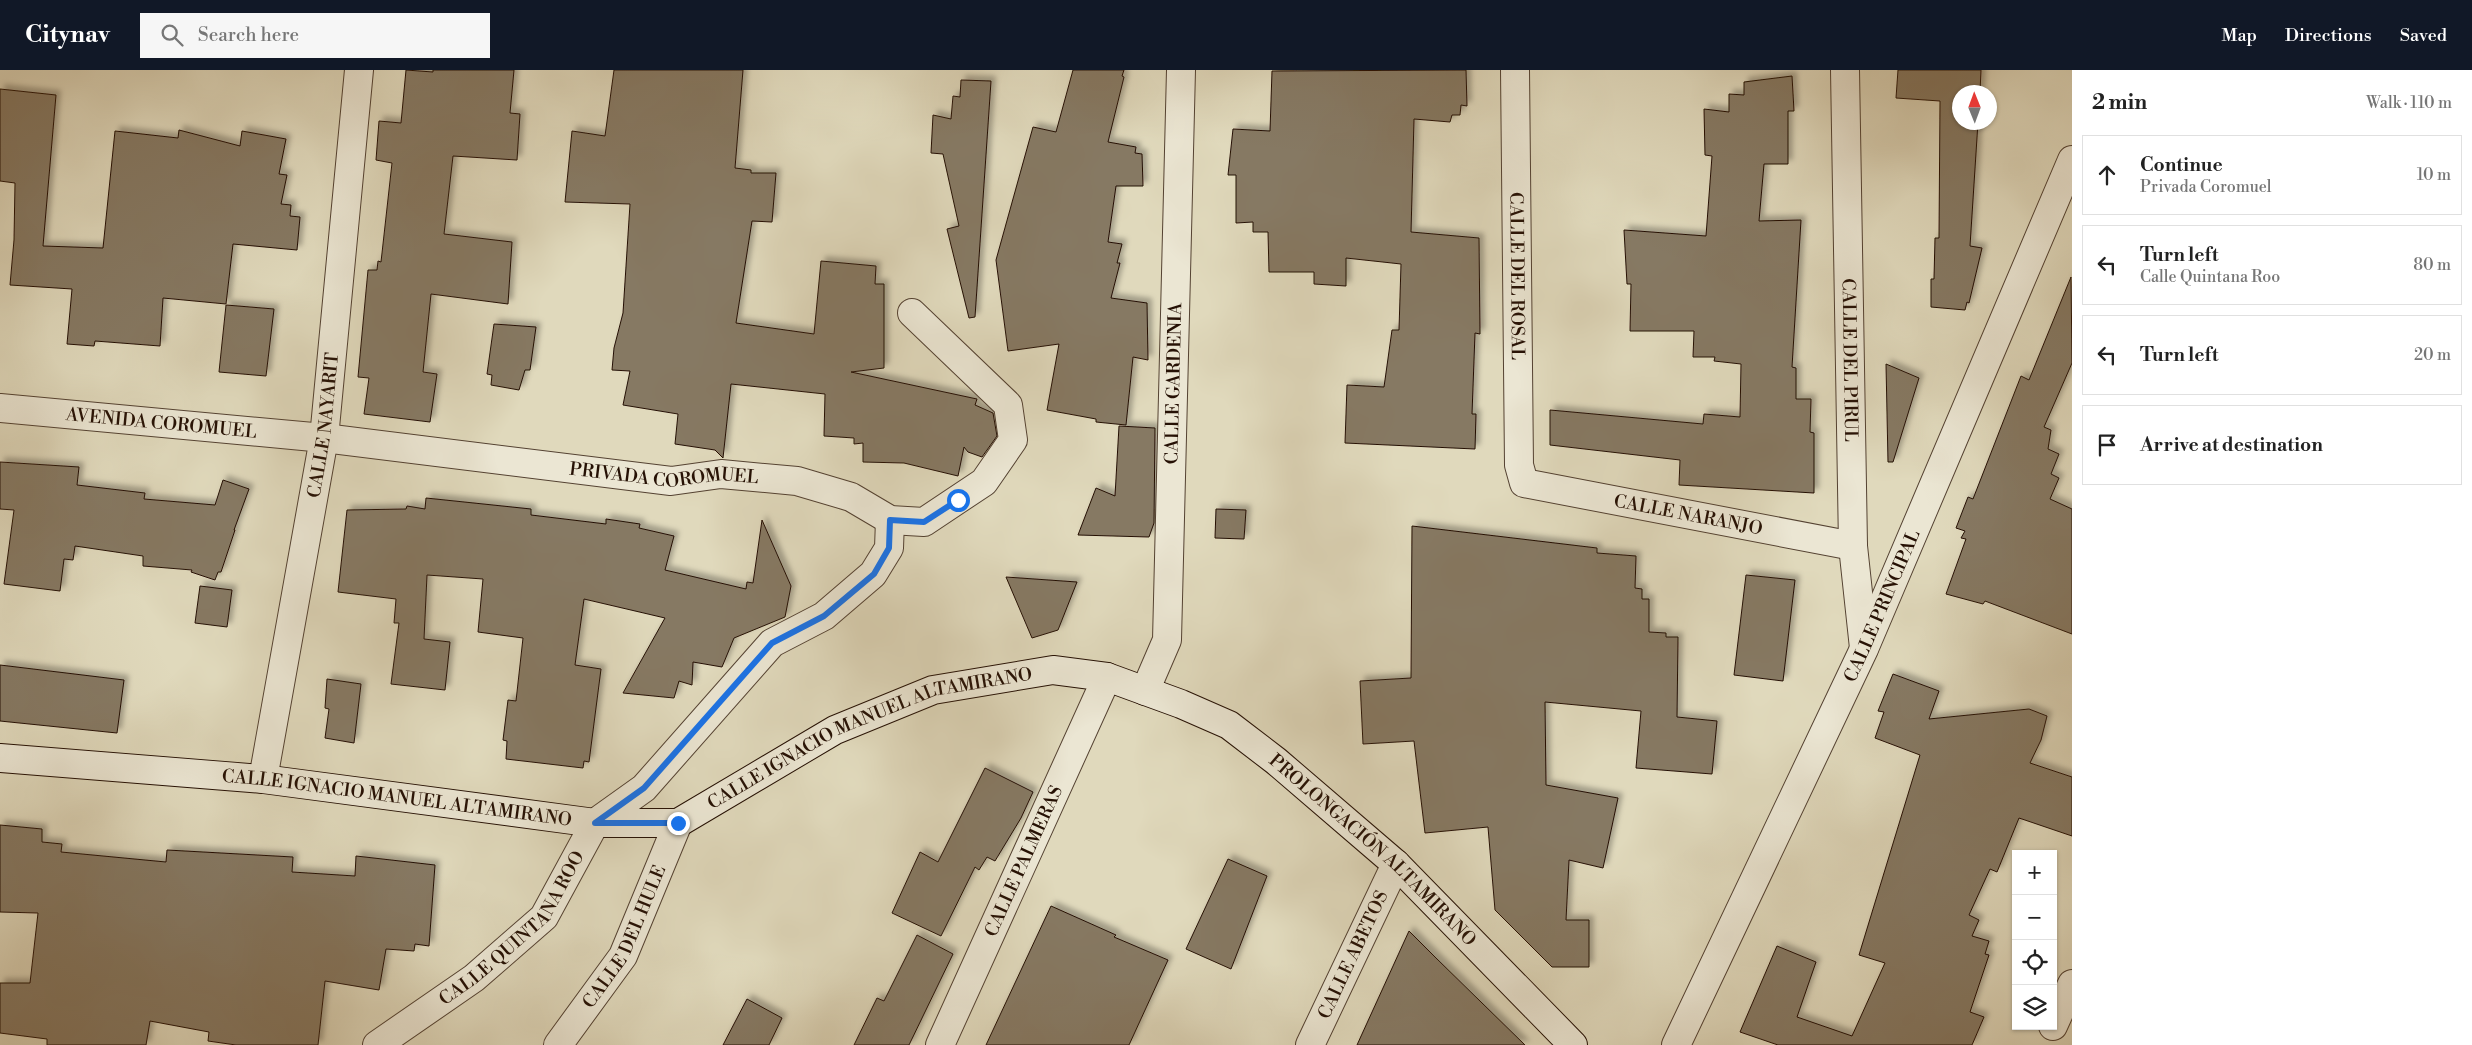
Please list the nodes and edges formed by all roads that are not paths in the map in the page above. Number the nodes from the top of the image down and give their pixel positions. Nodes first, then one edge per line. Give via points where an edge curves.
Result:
1 (359, 70) edge
2 (1180, 70) edge
3 (1515, 70) edge
4 (1845, 70) edge
5 (2072, 160) edge
6 (912, 314) dead end
7 (0, 408) edge
8 (324, 438) junction
9 (1524, 483) joint
10 (890, 520) junction
11 (1853, 546) junction
12 (1864, 649) junction
13 (1107, 677) junction
14 (1145, 691) junction
15 (0, 758) edge
16 (263, 779) junction
17 (595, 823) junction
18 (678, 823) junction
19 (1396, 864) junction
20 (2072, 984) edge
21 (2057, 1017) edge
22 (2051, 1030) edge
23 (377, 1045) edge
24 (558, 1045) edge
25 (940, 1045) edge
26 (1310, 1045) edge
27 (1572, 1045) edge
28 (1676, 1045) edge
29 (2045, 1045) edge

1 - 8 street, CALLE NAYARIT
2 - 14 street, CALLE GARDENIA via 1167,640
3 - 9 street, CALLE DEL ROSAL via 1519,465
4 - 11 street, CALLE DEL PIRUL
5 - 12 street, CALLE PRINCIPAL
6 - 10 street, PRIVADA COROMUEL via 1008,405 1013,440 984,482 924,522
7 - 8 street, AVENIDA COROMUEL
8 - 10 street, PRIVADA COROMUEL via 672,481 721,474 797,481 851,497
8 - 16 street, CALLE NAYARIT
9 - 11 street, CALLE NARANJO
10 - 17 street, CALLE QUINTANA ROO via 889,548 874,574 824,616 772,643 644,788
11 - 12 street, CALLE DEL PIRUL
12 - 28 street, CALLE PRINCIPAL
13 - 14 street, CALLE IGNACIO MANUEL ALTAMIRANO
13 - 18 street, CALLE IGNACIO MANUEL ALTAMIRANO via 1053,670 933,690 835,730
13 - 25 street, CALLE PALMERAS
14 - 19 street, PROLONGACIÓN ALTAMIRANO via 1229,725
15 - 16 street, CALLE IGNACIO MANUEL ALTAMIRANO
16 - 17 street, CALLE IGNACIO MANUEL ALTAMIRANO
17 - 18 street, CALLE IGNACIO MANUEL ALTAMIRANO
17 - 23 street, CALLE QUINTANA ROO via 544,918 474,978
18 - 24 street, CALLE DEL HULE via 623,956
19 - 26 street, CALLE ABETOS
19 - 27 street, PROLONGACIÓN ALTAMIRANO
20 - 21 street
22 - 29 street

